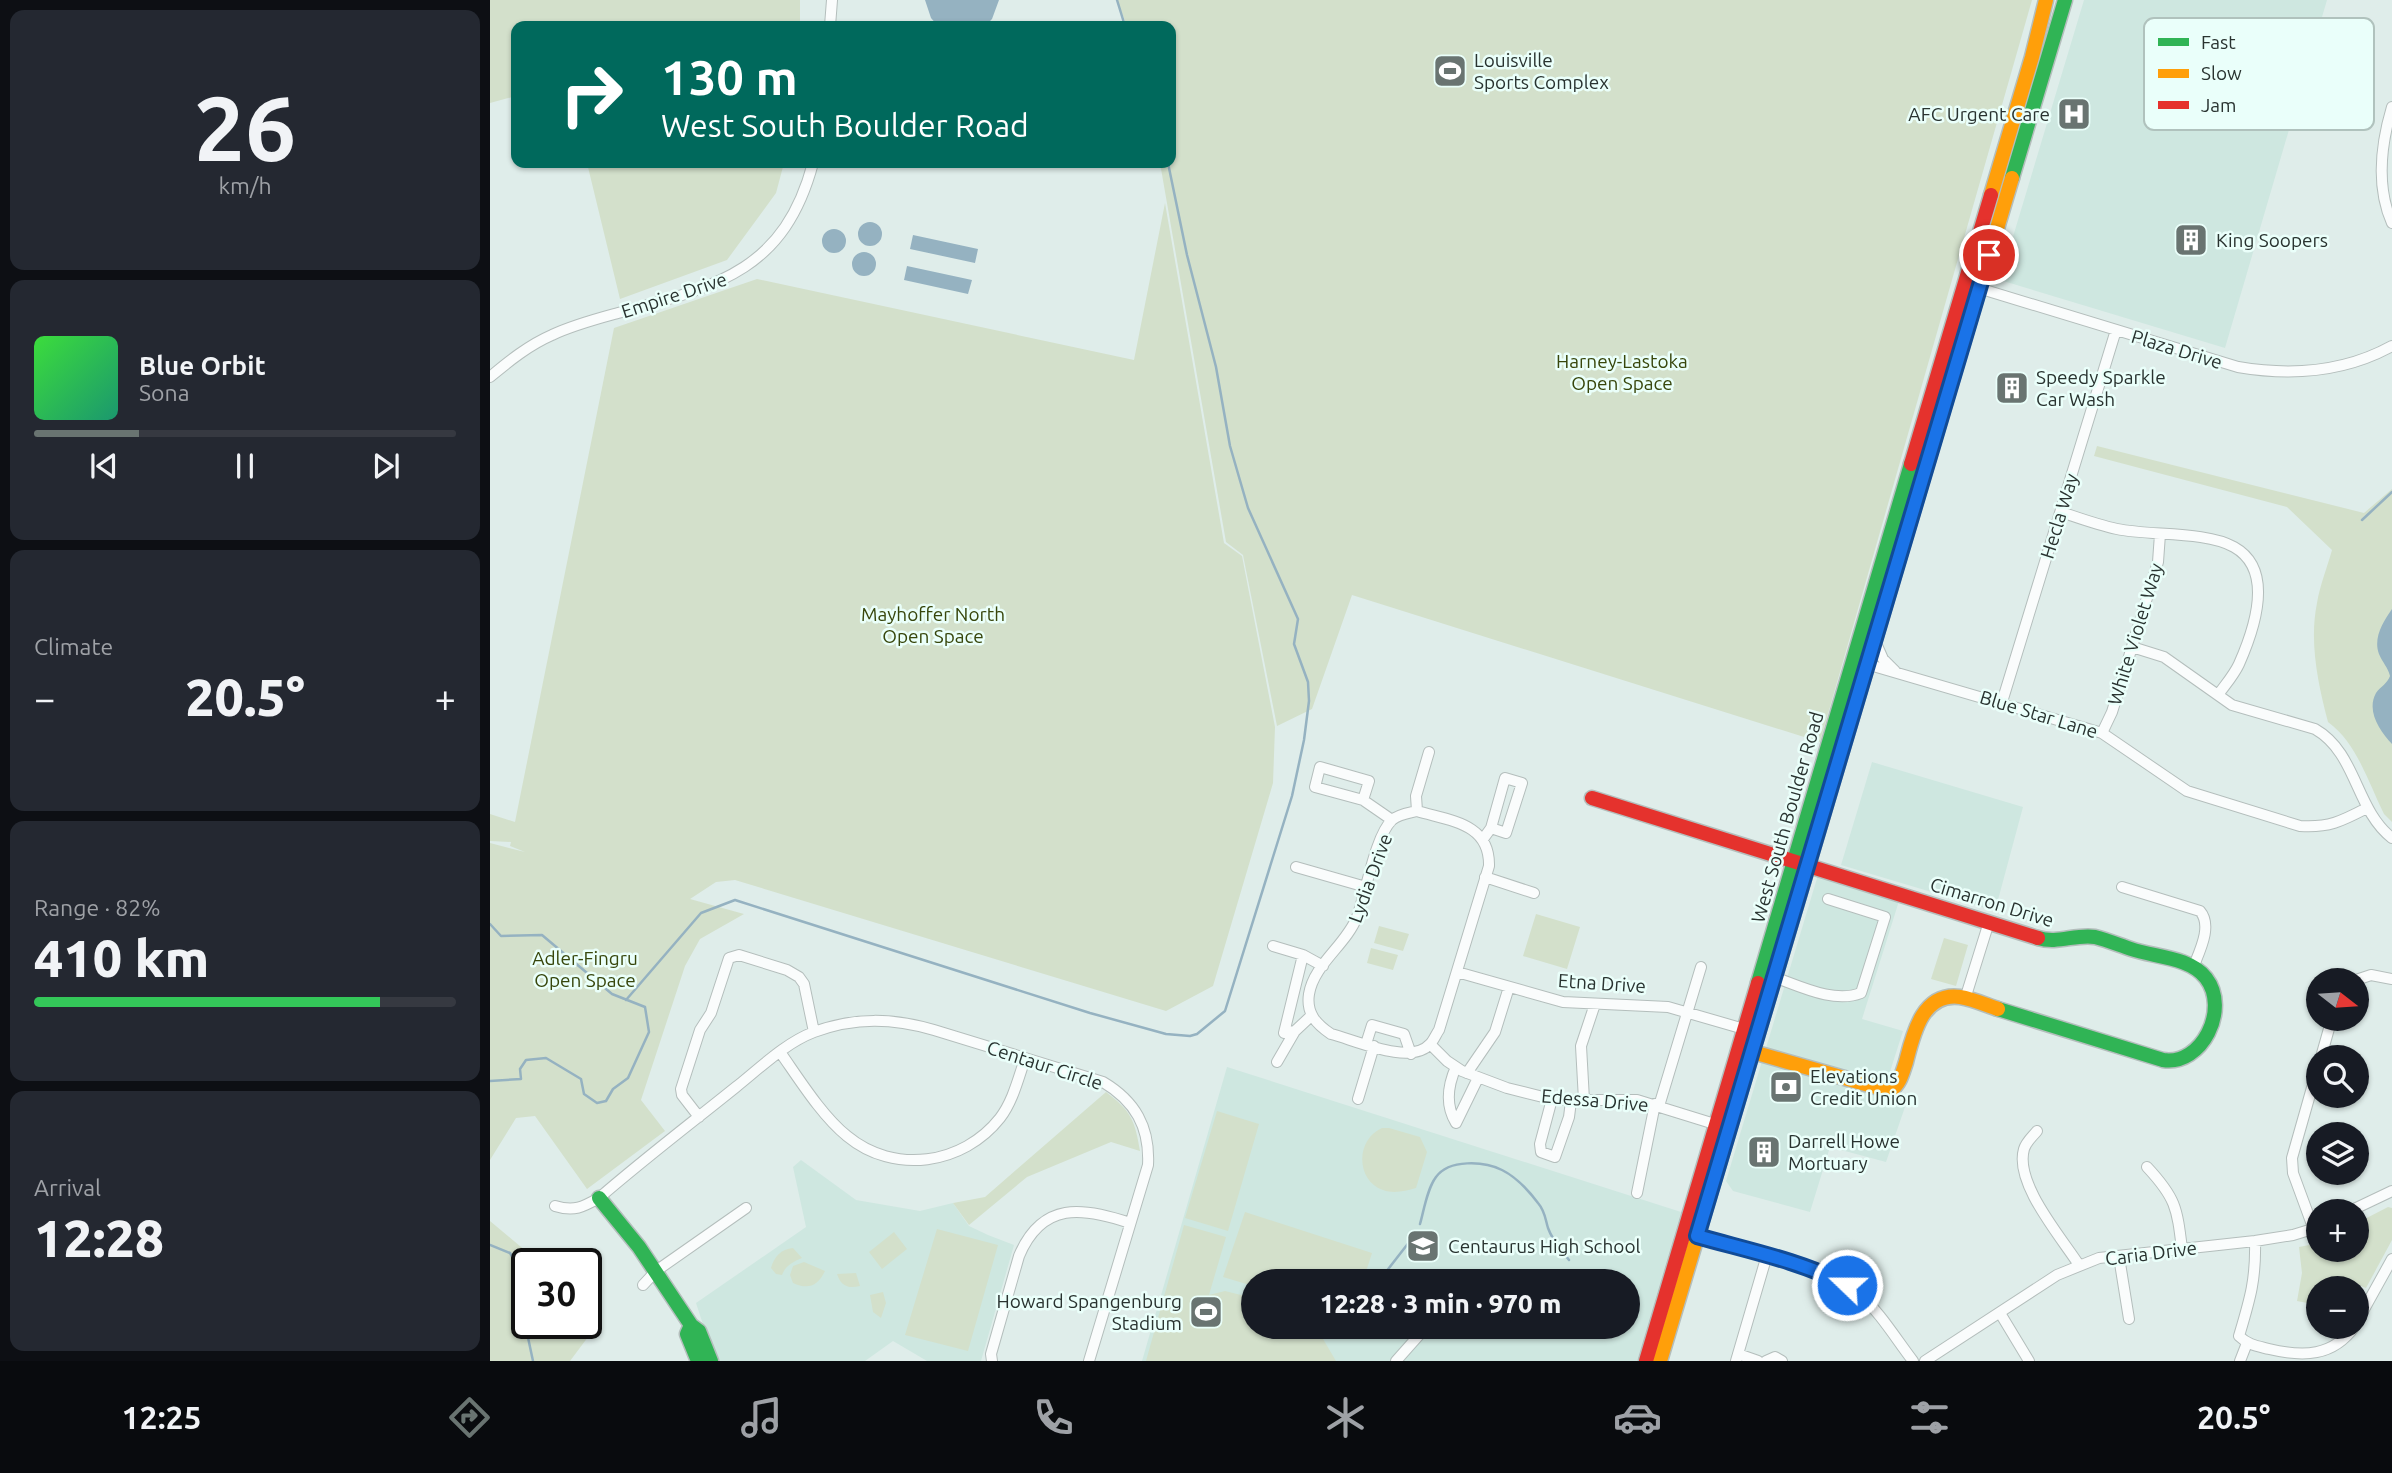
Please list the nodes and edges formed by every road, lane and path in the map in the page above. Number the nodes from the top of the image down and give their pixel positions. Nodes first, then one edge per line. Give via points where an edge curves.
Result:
1 (832, 0) edge
2 (2046, 0) edge
3 (2065, 0) edge
4 (830, 21) edge
5 (2392, 107) edge
6 (811, 168) edge
7 (2392, 223) edge
8 (1972, 286) junction
9 (2116, 330) junction
10 (2392, 346) edge
11 (490, 377) edge
12 (2061, 512) junction
13 (2160, 534) junction
14 (1874, 638) junction
15 (2132, 647) junction
16 (1860, 662) junction
17 (1896, 672) junction
18 (2218, 695) junction
19 (2002, 702) junction
20 (2102, 733) junction
21 (1429, 752) dead end
22 (1592, 798) dead end
23 (1363, 800) junction
24 (2367, 808) junction
25 (1417, 811) junction
26 (1392, 820) junction
27 (1491, 828) junction
28 (2392, 838) edge
29 (1483, 839) junction
30 (1801, 863) junction
31 (1296, 866) dead end
32 (1485, 877) junction
33 (1366, 887) junction
34 (2122, 887) dead end
35 (1534, 893) dead end
36 (1828, 899) dead end
37 (1989, 922) junction
38 (1273, 946) dead end
39 (1303, 955) junction
40 (1323, 966) junction
41 (1701, 967) dead end
42 (2193, 968) junction
43 (1457, 972) junction
44 (1767, 975) junction
45 (2370, 975) edge
46 (2392, 979) edge
47 (1509, 987) junction
48 (1965, 999) junction
49 (1595, 1003) junction
50 (1689, 1012) junction
51 (1311, 1016) junction
52 (1744, 1029) junction
53 (814, 1032) junction
54 (1289, 1032) junction
55 (1430, 1044) junction
56 (1370, 1045) junction
57 (780, 1052) junction
58 (1752, 1052) junction
59 (1411, 1054) junction
60 (1025, 1059) junction
61 (1277, 1062) dead end
62 (1461, 1070) junction
63 (1478, 1078) junction
64 (1358, 1098) dead end
65 (1552, 1099) junction
66 (1584, 1100) junction
67 (1571, 1101) junction
68 (1657, 1105) junction
69 (2306, 1108) edge
70 (699, 1116) junction
71 (1722, 1126) junction
72 (2037, 1131) dead end
73 (2147, 1167) dead end
74 (2392, 1191) edge
75 (1637, 1193) dead end
76 (600, 1198) junction
77 (2369, 1202) edge
78 (2306, 1204) edge
79 (555, 1206) dead end
80 (746, 1208) dead end
81 (1130, 1223) junction
82 (2306, 1230) edge
83 (1697, 1236) junction
84 (2255, 1241) junction
85 (2182, 1249) junction
86 (1767, 1255) junction
87 (2119, 1257) junction
88 (2392, 1259) edge
89 (2079, 1265) junction
90 (656, 1271) junction
91 (643, 1285) dead end
92 (2369, 1301) edge
93 (2000, 1313) junction
94 (2129, 1319) dead end
95 (691, 1325) junction
96 (1416, 1339) edge
97 (2343, 1339) edge
98 (2247, 1343) junction
99 (1737, 1357) edge
100 (698, 1361) edge
101 (711, 1361) edge
102 (992, 1361) edge
103 (1089, 1361) edge
104 (1396, 1361) edge
105 (1646, 1361) edge
106 (1660, 1361) edge
107 (1758, 1361) edge
108 (1766, 1361) edge
109 (1782, 1361) edge
110 (1913, 1361) edge
111 (1925, 1361) edge
112 (2029, 1361) edge
113 (2240, 1361) edge

1 - 4 street
2 - 8 main road
3 - 8 main road
5 - 7 street via 2383,152 2384,194
6 - 11 street, Empire Drive via 787,225 745,268 710,286 553,334
8 - 9 street, Plaza Drive
8 - 14 main road, West South Boulder Road
8 - 16 main road, West South Boulder Road
9 - 10 street, Plaza Drive via 2238,367 2288,373 2351,363
9 - 12 street, Hecla Way
12 - 13 street via 2117,529
12 - 19 street, Hecla Way
13 - 15 street, White Violet Way via 2158,562
13 - 18 street via 2217,541 2235,547 2251,562 2258,583 2258,607 2239,665
14 - 16 main road, West South Boulder Road
14 - 17 street
15 - 18 street via 2164,657
15 - 20 street, White Violet Way
16 - 17 street, Blue Star Lane
16 - 30 main road, West South Boulder Road
17 - 19 street, Blue Star Lane
18 - 24 street via 2232,705 2325,735 2343,754
19 - 20 street, Blue Star Lane
20 - 24 street, Blue Star Lane via 2187,791 2300,826 2328,826
21 - 25 street via 1416,796
22 - 30 main road, Cimarron Drive
23 - 23 street via 1315,787 1320,767 1369,781
23 - 26 street
24 - 28 street
25 - 26 street, Lydia Drive
25 - 29 street via 1467,825
26 - 33 street, Lydia Drive
27 - 27 street via 1506,778 1522,783 1506,832
27 - 29 street
29 - 32 street via 1490,855
30 - 37 main road, Cimarron Drive
30 - 44 main road, West South Boulder Road
31 - 33 street
32 - 35 street
32 - 43 street
33 - 40 street, Lydia Drive via 1350,932
34 - 42 street via 2200,911 2206,928
36 - 44 street via 1885,917 1861,993 1837,997
37 - 42 main road, Cimarron Drive via 2058,943 2089,936
37 - 48 street
38 - 39 street
39 - 40 street
39 - 54 street
40 - 51 street, Lydia Drive via 1308,996
41 - 50 street
42 - 48 main road via 2211,983 2215,1005 2199,1048 2175,1061 2149,1057
43 - 47 street, Etna Drive
43 - 55 street via 1439,1030
44 - 52 main road, West South Boulder Road
44 - 58 main road, West South Boulder Road
45 - 46 street
47 - 49 street, Etna Drive via 1563,1002
47 - 62 street via 1495,1032
48 - 58 main road via 1952,997 1928,1005 1919,1017 1900,1082 1890,1091
49 - 50 street, Etna Drive
49 - 66 street via 1581,1046
50 - 52 street, Etna Drive
50 - 68 street
51 - 54 street
51 - 56 street via 1331,1034
52 - 71 main road, West South Boulder Road
53 - 57 street, Centaur Circle
53 - 60 street, Centaur Circle via 866,1020 892,1021
53 - 70 street via 799,977 739,956 730,958 681,1089
54 - 61 street
55 - 59 street
55 - 62 street
56 - 59 street
56 - 59 street via 1372,1025 1404,1034
56 - 64 street
57 - 60 street via 849,1139 868,1150 908,1161 954,1153 987,1132 1011,1100
57 - 70 street, Centaur Circle
58 - 71 main road, West South Boulder Road
60 - 81 street, Centaur Circle via 1103,1082 1119,1092 1139,1116 1147,1140 1147,1165
62 - 63 street, Edessa Drive
62 - 63 street via 1449,1085 1456,1123
63 - 65 street, Edessa Drive
65 - 67 street, Edessa Drive
65 - 67 street via 1541,1152 1555,1157
66 - 67 street, Edessa Drive
66 - 68 street, Edessa Drive via 1637,1100
68 - 71 street, Edessa Drive
68 - 75 street
69 - 78 street via 2292,1158
70 - 76 street, Centaur Circle
71 - 83 main road, West South Boulder Road
71 - 105 main road, West South Boulder Road
72 - 89 street via 2025,1146 2024,1172 2030,1190
73 - 85 street via 2172,1197
74 - 77 street
76 - 79 street, Centaur Circle via 581,1208
76 - 90 main road
80 - 90 street
81 - 102 street via 1091,1211 1074,1211 1047,1220 1034,1231 1019,1256
81 - 103 street, Centaur Circle
82 - 84 street, Caria Drive
83 - 86 street
83 - 106 main road, West South Boulder Road
84 - 85 street, Caria Drive
84 - 98 street via 2253,1290 2239,1336
85 - 87 street, Caria Drive
86 - 99 street
86 - 110 street via 1847,1285 1875,1311
87 - 89 street, Caria Drive
87 - 94 street
88 - 92 street
89 - 93 street, Caria Drive
90 - 91 street
90 - 95 main road
93 - 111 street, Caria Drive
93 - 112 street
95 - 100 main road via 687,1334
95 - 101 main road via 699,1331
96 - 104 street
97 - 98 street via 2310,1355
98 - 113 street
99 - 107 street
108 - 109 street via 1775,1357

